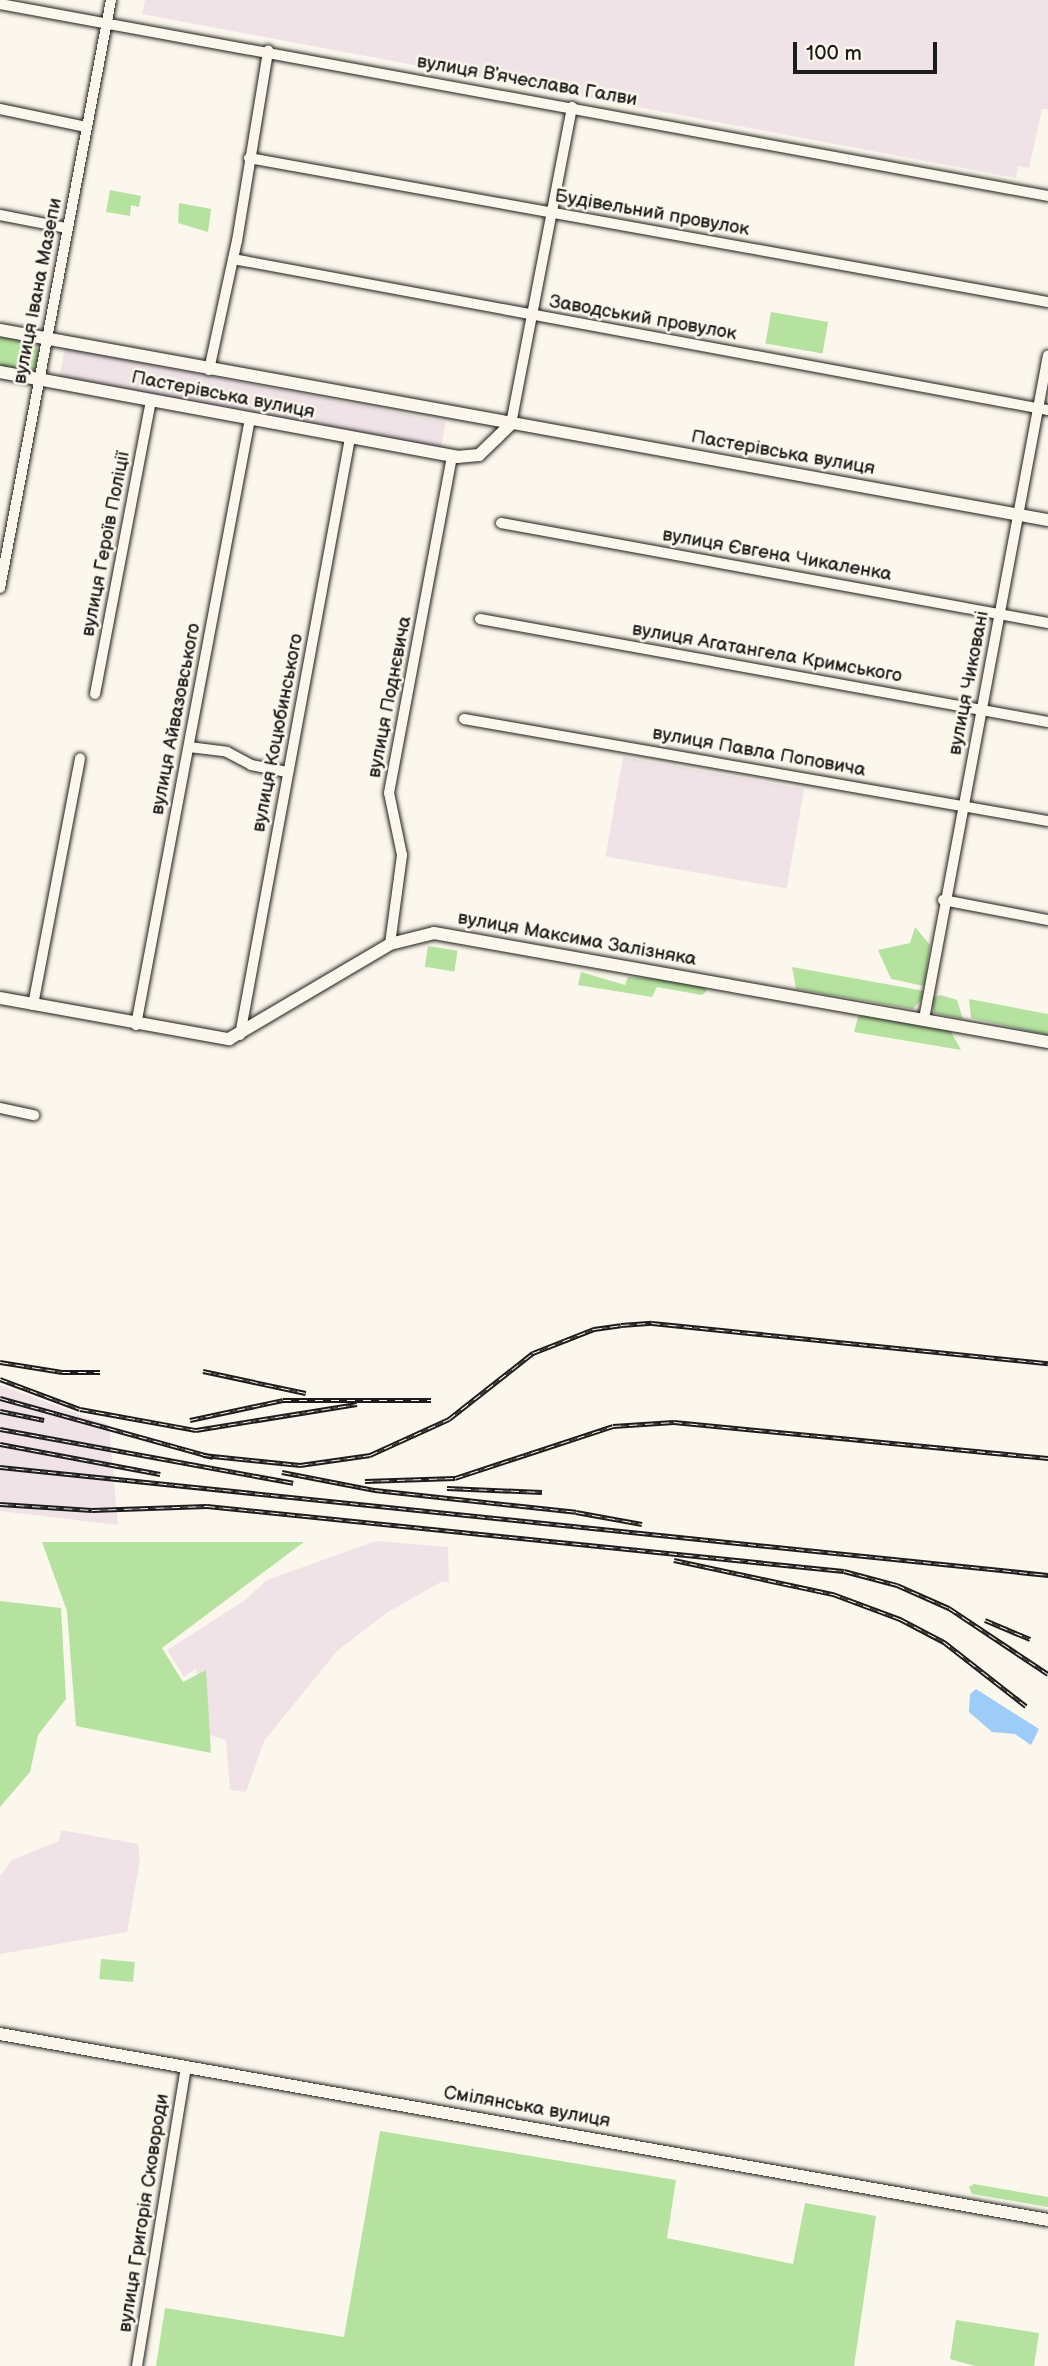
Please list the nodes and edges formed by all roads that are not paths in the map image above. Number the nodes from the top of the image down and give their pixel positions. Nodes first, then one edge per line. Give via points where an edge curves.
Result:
1 (111, 0) edge
2 (0, 4) edge
3 (107, 23) junction
4 (268, 51) junction
5 (572, 107) junction
6 (0, 109) edge
7 (86, 127) junction
8 (249, 158) junction
9 (1048, 195) edge
10 (553, 213) junction
11 (0, 215) edge
12 (66, 228) junction
13 (233, 259) junction
14 (1048, 302) edge
15 (533, 316) junction
16 (0, 330) edge
17 (46, 338) junction
18 (1048, 355) edge
19 (209, 370) junction
20 (0, 372) edge
21 (39, 380) junction
22 (151, 400) junction
23 (1044, 409) edge
24 (250, 419) junction
25 (511, 424) junction
26 (350, 438) junction
27 (452, 456) junction
28 (1018, 514) junction
29 (1048, 520) edge
30 (500, 523) dead end
31 (0, 588) edge
32 (1001, 614) junction
33 (480, 619) dead end
34 (1048, 623) edge
35 (95, 694) dead end
36 (982, 710) junction
37 (464, 719) dead end
38 (1048, 722) edge
39 (189, 747) junction
40 (80, 758) dead end
41 (288, 772) junction
42 (961, 807) junction
43 (1048, 821) edge
44 (943, 900) junction
45 (1048, 920) edge
46 (390, 944) junction
47 (0, 998) edge
48 (33, 1005) junction
49 (924, 1019) junction
50 (136, 1025) junction
51 (240, 1035) junction
52 (1048, 1042) edge
53 (0, 1108) edge
54 (34, 1115) dead end
55 (0, 2034) edge
56 (186, 2066) junction
57 (1048, 2220) edge
58 (137, 2366) edge

1 - 3 street, вулиця Івана Мазепи
2 - 3 street, вулиця Вʼячеслава Галви
3 - 4 street, вулиця Вʼячеслава Галви
3 - 7 street, вулиця Івана Мазепи
4 - 5 street, вулиця Вʼячеслава Галви
4 - 8 street
5 - 9 street, вулиця Вʼячеслава Галви
5 - 10 street
6 - 7 street
7 - 12 street, вулиця Івана Мазепи
8 - 10 street, Будівельний провулок
8 - 13 street
10 - 14 street, Будівельний провулок
10 - 15 street
11 - 12 street
12 - 17 street, вулиця Івана Мазепи
13 - 15 street, Заводський провулок
13 - 19 street
15 - 23 street, Заводський провулок
15 - 25 street
16 - 17 main road, Пастерівська вулиця
17 - 19 main road, Пастерівська вулиця
17 - 21 street, вулиця Івана Мазепи
18 - 23 street, вулиця Чиковані
19 - 25 main road, Пастерівська вулиця
20 - 21 main road, Пастерівська вулиця
21 - 22 main road, Пастерівська вулиця
21 - 31 street, вулиця Івана Мазепи
22 - 24 main road, Пастерівська вулиця
22 - 35 street, вулиця Героїв Поліції
23 - 28 street, вулиця Чиковані
24 - 26 main road, Пастерівська вулиця
24 - 39 street, вулиця Айвазовського
25 - 27 main road, Пастерівська вулиця via 479,455
25 - 28 main road, Пастерівська вулиця
26 - 27 main road, Пастерівська вулиця
26 - 41 street, вулиця Коцюбинського
27 - 46 street, вулиця Поднєвича via 389,793 402,855
28 - 29 main road, Пастерівська вулиця
28 - 32 street, вулиця Чиковані
30 - 32 street, вулиця Євгена Чикаленка
32 - 34 street, вулиця Євгена Чикаленка
32 - 36 street, вулиця Чиковані
33 - 36 street, вулиця Агатангела Кримського
36 - 38 street, вулиця Агатангела Кримського
36 - 42 street, вулиця Чиковані
37 - 42 street, вулиця Павла Поповича
39 - 41 street via 227,752 251,765
39 - 50 street, вулиця Айвазовського
40 - 48 street
41 - 51 street, вулиця Коцюбинського
42 - 43 street, вулиця Павла Поповича
42 - 44 street, вулиця Чиковані
44 - 45 street
44 - 49 street, вулиця Чиковані
46 - 49 main road, вулиця Максима Залізняка via 434,933 464,937
46 - 51 main road, вулиця Максима Залізняка
47 - 48 main road, вулиця Максима Залізняка
48 - 50 main road, вулиця Максима Залізняка
49 - 52 main road, вулиця Максима Залізняка
50 - 51 main road, вулиця Максима Залізняка via 217,1040
53 - 54 street
55 - 56 main road, Смілянська вулиця
56 - 57 main road, Смілянська вулиця
56 - 58 street, вулиця Григорія Сковороди

